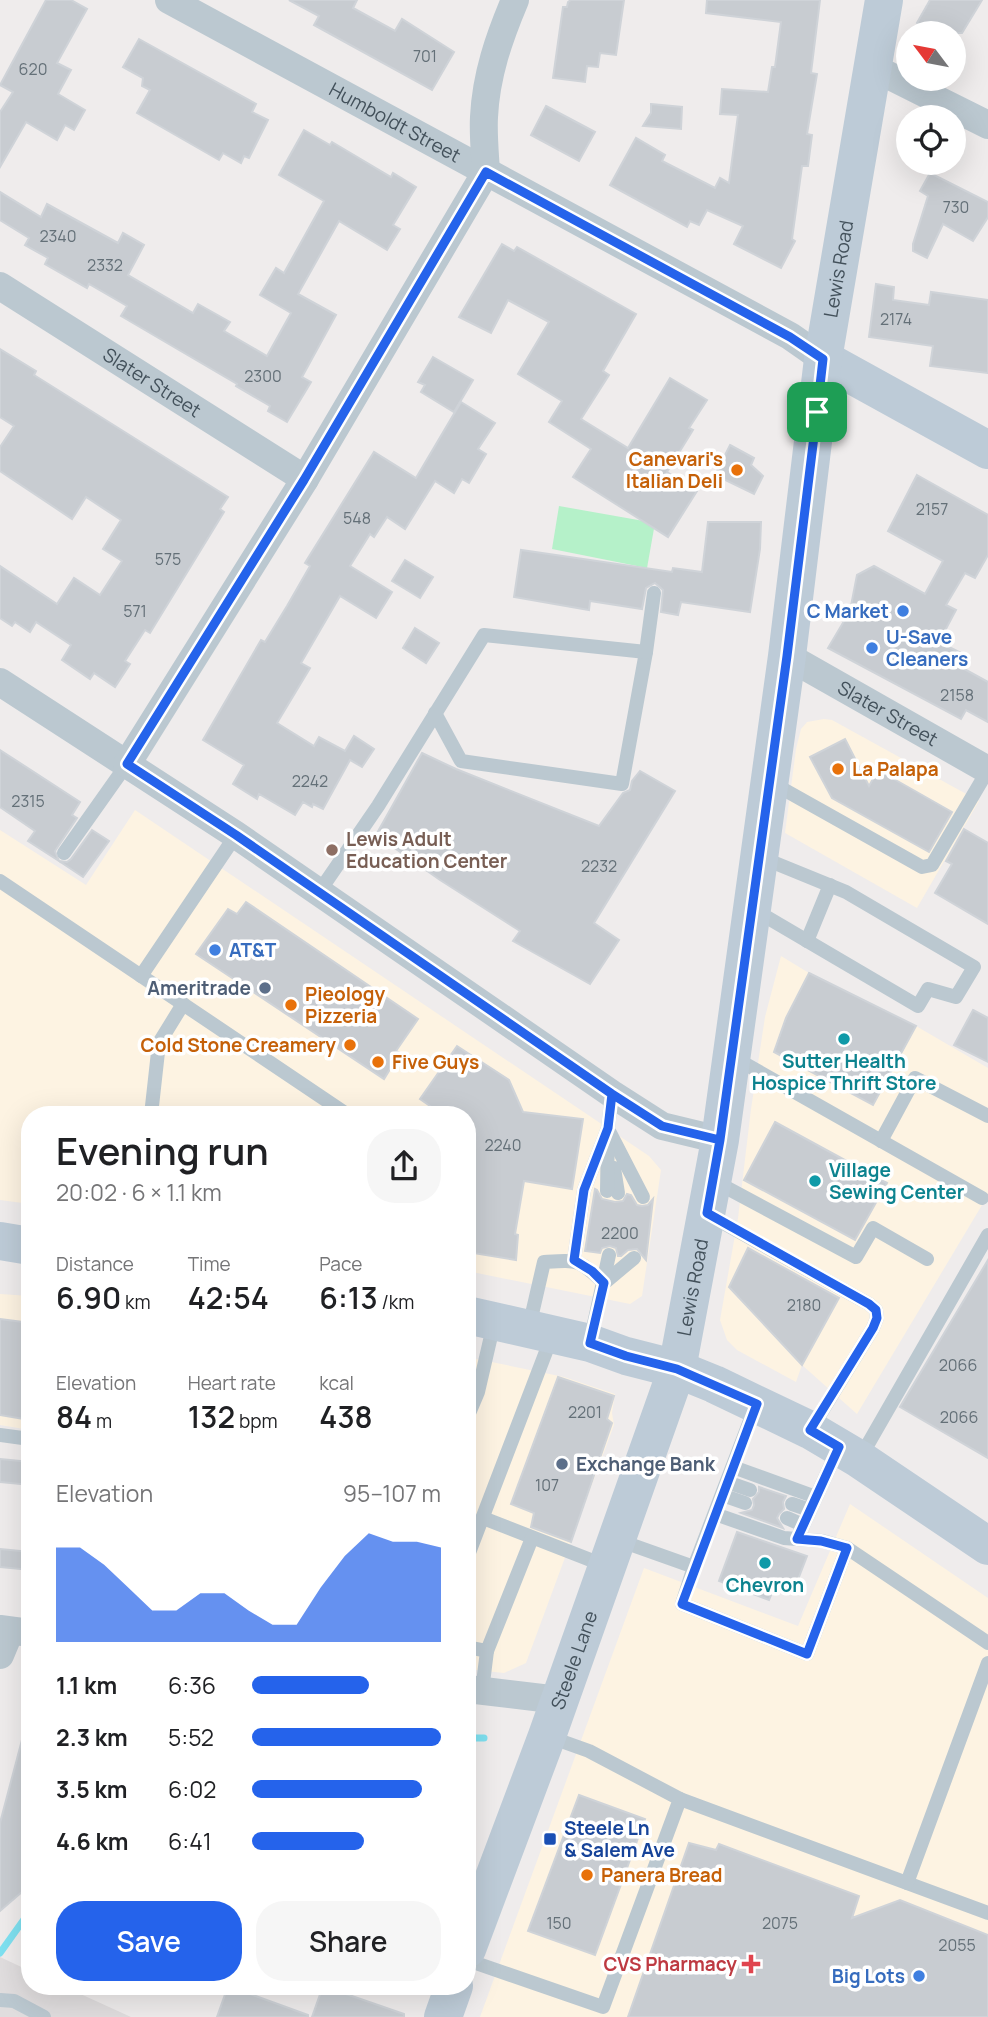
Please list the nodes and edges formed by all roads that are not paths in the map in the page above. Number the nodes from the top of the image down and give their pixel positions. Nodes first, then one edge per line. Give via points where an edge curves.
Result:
1 (169, 0) edge
2 (515, 0) edge
3 (884, 0) edge
4 (874, 68) junction
5 (988, 125) edge
6 (486, 172) junction
7 (0, 286) edge
8 (823, 359) junction
9 (988, 450) edge
10 (304, 480) junction
11 (654, 593) dead end
12 (646, 652) junction
13 (787, 656) junction
14 (0, 682) edge
15 (435, 713) junction
16 (127, 764) junction
17 (988, 770) edge
18 (769, 781) junction
19 (236, 835) junction
20 (64, 853) dead end
21 (759, 856) junction
22 (0, 881) edge
23 (830, 885) junction
24 (319, 892) junction
25 (752, 908) junction
26 (807, 941) junction
27 (141, 976) junction
28 (183, 1004) junction
29 (732, 1056) junction
30 (612, 1094) junction
31 (152, 1106) edge
32 (335, 1106) edge
33 (988, 1116) edge
34 (608, 1128) junction
35 (720, 1140) junction
36 (881, 1141) junction
37 (710, 1197) junction
38 (982, 1198) dead end
39 (988, 1235) edge
40 (0, 1241) edge
41 (21, 1244) edge
42 (927, 1259) dead end
43 (574, 1260) junction
44 (604, 1283) junction
45 (511, 1325) edge
46 (590, 1343) junction
47 (677, 1369) junction
48 (476, 1397) edge
49 (757, 1404) junction
50 (0, 1435) edge
51 (21, 1438) edge
52 (836, 1445) junction
53 (733, 1467) junction
54 (724, 1488) junction
55 (747, 1497) dead end
56 (813, 1503) junction
57 (792, 1504) dead end
58 (715, 1514) junction
59 (483, 1518) junction
60 (787, 1518) dead end
61 (803, 1525) junction
62 (476, 1536) edge
63 (532, 1538) junction
64 (797, 1539) junction
65 (988, 1546) edge
66 (847, 1548) junction
67 (612, 1553) junction
68 (694, 1567) junction
69 (988, 1643) edge
70 (476, 1649) edge
71 (487, 1651) junction
72 (988, 1663) edge
73 (476, 1687) edge
74 (476, 1690) edge
75 (559, 1700) junction
76 (547, 1736) junction
77 (680, 1799) junction
78 (907, 1883) junction
79 (988, 1913) edge
80 (476, 1926) edge
81 (476, 1963) edge
82 (451, 1995) edge
83 (0, 2000) edge
84 (607, 2012) edge
85 (44, 2017) edge
86 (443, 2017) edge

1 - 6 street, Humboldt Street
2 - 6 street via 489,74 484,117
3 - 4 main road, Lewis Road
4 - 5 street
4 - 8 main road, Lewis Road
6 - 8 street, Humboldt Street
6 - 10 street
7 - 10 street, Slater Street
8 - 9 main road, Humboldt Street
8 - 13 main road, Lewis Road
10 - 16 street
11 - 12 lane
12 - 15 lane via 484,635
12 - 15 lane via 622,785 461,761
13 - 17 street, Slater Street
13 - 18 main road, Lewis Road
14 - 16 street
15 - 24 lane
16 - 19 street
16 - 20 lane
17 - 18 lane via 932,866 922,867
18 - 21 main road, Lewis Road
19 - 24 street
19 - 27 lane
21 - 23 lane
21 - 25 main road, Lewis Road
22 - 27 lane
23 - 26 lane
23 - 26 lane via 974,967 956,996 928,989 918,1006
24 - 30 street
25 - 26 lane
25 - 29 main road, Lewis Road
27 - 28 lane
28 - 31 lane via 159,1043
28 - 32 lane
29 - 35 main road, Lewis Road
29 - 36 lane
30 - 34 lane
30 - 35 street via 662,1126
33 - 36 lane via 915,1078
34 - 34 lane via 625,1194
34 - 43 lane via 584,1190
35 - 37 main road, Lewis Road
36 - 38 lane
37 - 42 lane via 856,1256 873,1228
37 - 47 main road, Lewis Road
37 - 52 lane via 876,1310
39 - 52 lane
40 - 41 main road
43 - 44 lane
43 - 45 lane via 544,1262
44 - 44 lane via 616,1256
44 - 46 lane
45 - 46 main road
45 - 48 lane
45 - 59 lane
46 - 47 main road
47 - 49 main road
47 - 67 main road, Steele Lane
49 - 52 main road
49 - 53 lane
50 - 51 lane
52 - 56 lane
52 - 65 main road
53 - 54 lane
53 - 56 lane
54 - 55 lane
54 - 58 lane
56 - 57 lane
56 - 61 lane
58 - 64 lane
58 - 68 lane
59 - 62 lane
59 - 63 lane
60 - 61 lane
61 - 64 lane
63 - 67 lane
63 - 71 lane
64 - 66 lane
66 - 68 lane via 807,1654 682,1604
66 - 69 lane
67 - 68 lane
67 - 75 main road, Steele Lane
70 - 71 lane
71 - 73 lane
72 - 78 lane
74 - 75 street
75 - 76 main road, Steele Lane
76 - 77 lane via 592,1752
76 - 80 main road, Steele Lane
77 - 78 lane
77 - 84 lane
78 - 79 lane
81 - 84 lane
82 - 86 main road
83 - 85 lane via 14,2001

